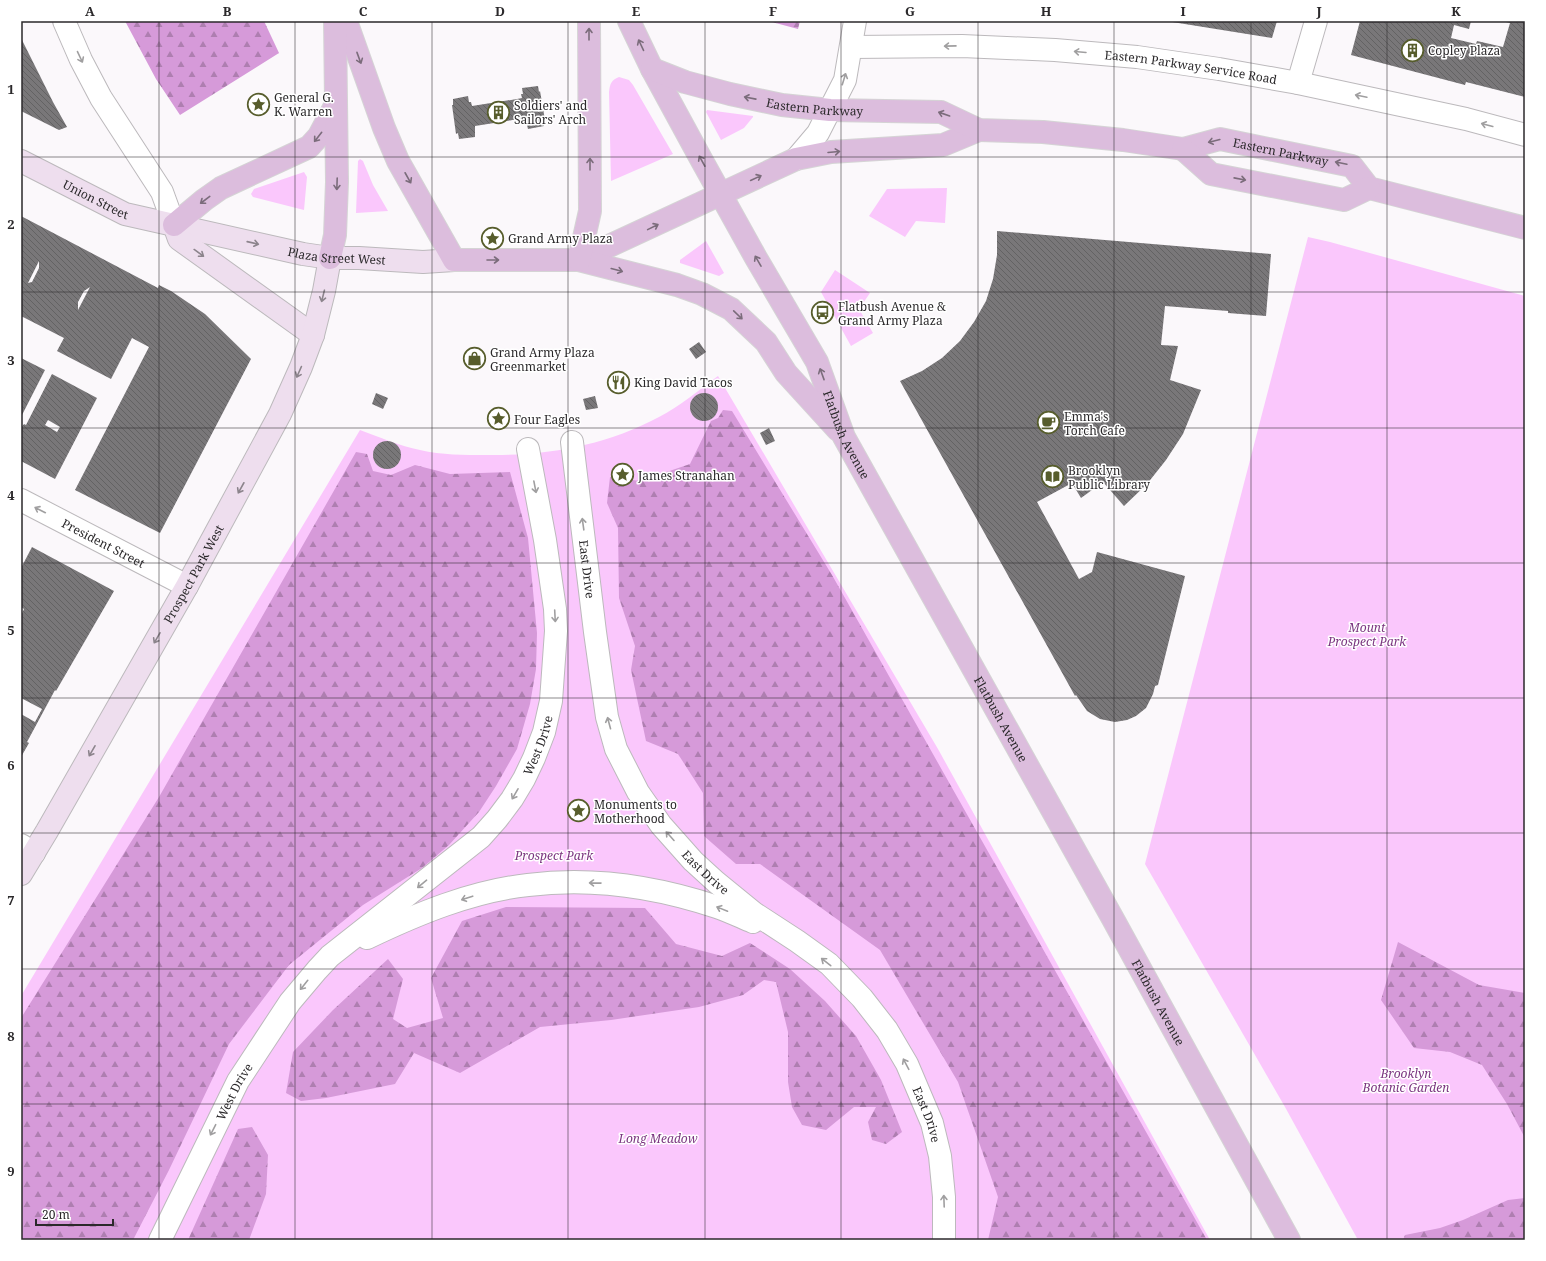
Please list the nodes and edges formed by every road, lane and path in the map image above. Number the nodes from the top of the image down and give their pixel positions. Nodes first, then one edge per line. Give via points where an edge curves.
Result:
1 (64, 21) edge
2 (336, 21) edge
3 (346, 21) edge
4 (589, 21) edge
5 (629, 21) edge
6 (855, 21) edge
7 (1316, 21) edge
8 (851, 47) junction
9 (652, 69) junction
10 (1298, 83) junction
11 (337, 103) junction
12 (830, 110) junction
13 (980, 130) junction
14 (1525, 135) edge
15 (1183, 149) junction
16 (796, 159) junction
17 (21, 161) edge
18 (1369, 188) junction
19 (721, 195) junction
20 (174, 226) junction
21 (1525, 228) edge
22 (330, 258) junction
23 (454, 260) junction
24 (579, 260) junction
25 (313, 335) junction
26 (844, 437) junction
27 (572, 442) dead end
28 (528, 449) dead end
29 (21, 500) edge
30 (187, 586) junction
31 (27, 849) edge
32 (21, 874) edge
33 (797, 941) junction
34 (330, 956) junction
35 (160, 1240) edge
36 (944, 1240) edge
37 (1289, 1240) edge

1 -> 20 street via 101,98 162,192
2 - 11 main road
3 -> 23 main road via 398,161
24 -> 4 main road via 590,211
9 -> 5 main road
6 - 8 street
7 - 10 street
10 -> 8 street, Eastern Parkway Service Road via 1137,57 1062,50 962,46
12 -> 8 street via 845,80
12 -> 9 main road, Eastern Parkway via 782,105 730,94 685,82
19 -> 9 main road
14 -> 10 street, Eastern Parkway Service Road via 1466,119
11 -> 20 main road via 319,136 309,147 221,188
11 -> 22 main road via 336,213
13 -> 12 main road, Eastern Parkway via 941,112
12 - 16 street via 818,133
13 - 15 main road, Eastern Parkway via 1043,132
16 -> 13 main road, Eastern Parkway via 831,152 943,145
15 -> 18 main road via 1211,174 1344,200
18 -> 15 main road, Eastern Parkway via 1352,166 1293,153 1220,139
19 -> 16 main road, Eastern Parkway
17 - 20 street, Union Street via 125,214
18 - 21 main road
24 -> 19 main road, Plaza Street West
26 -> 19 main road, Flatbush Avenue via 817,362
20 -> 22 street, Plaza Street West
20 -> 25 street via 179,239
22 - 23 street, Plaza Street West via 423,262
22 -> 25 street, Prospect Park West
23 -> 24 main road, Plaza Street West
24 -> 26 main road via 677,285 732,309 766,342 786,373
25 -> 30 street, Prospect Park West via 280,414
26 - 37 main road, Flatbush Avenue
33 -> 27 street, East Drive via 754,913 693,861 661,825 638,792 616,749 606,709
28 -> 34 street, West Drive via 545,540 556,631 552,701 534,758 512,800 481,837
30 -> 29 street, President Street
30 -> 31 street, Prospect Park West
31 - 32 street, Prospect Park West
33 -> 34 street, West Drive via 718,907 682,896 648,888 562,882 528,884 469,897 388,928
36 -> 33 street, East Drive via 944,1197 940,1156 932,1124 907,1064 887,1030 862,998 829,964
34 -> 35 street, West Drive via 290,1002 238,1080

